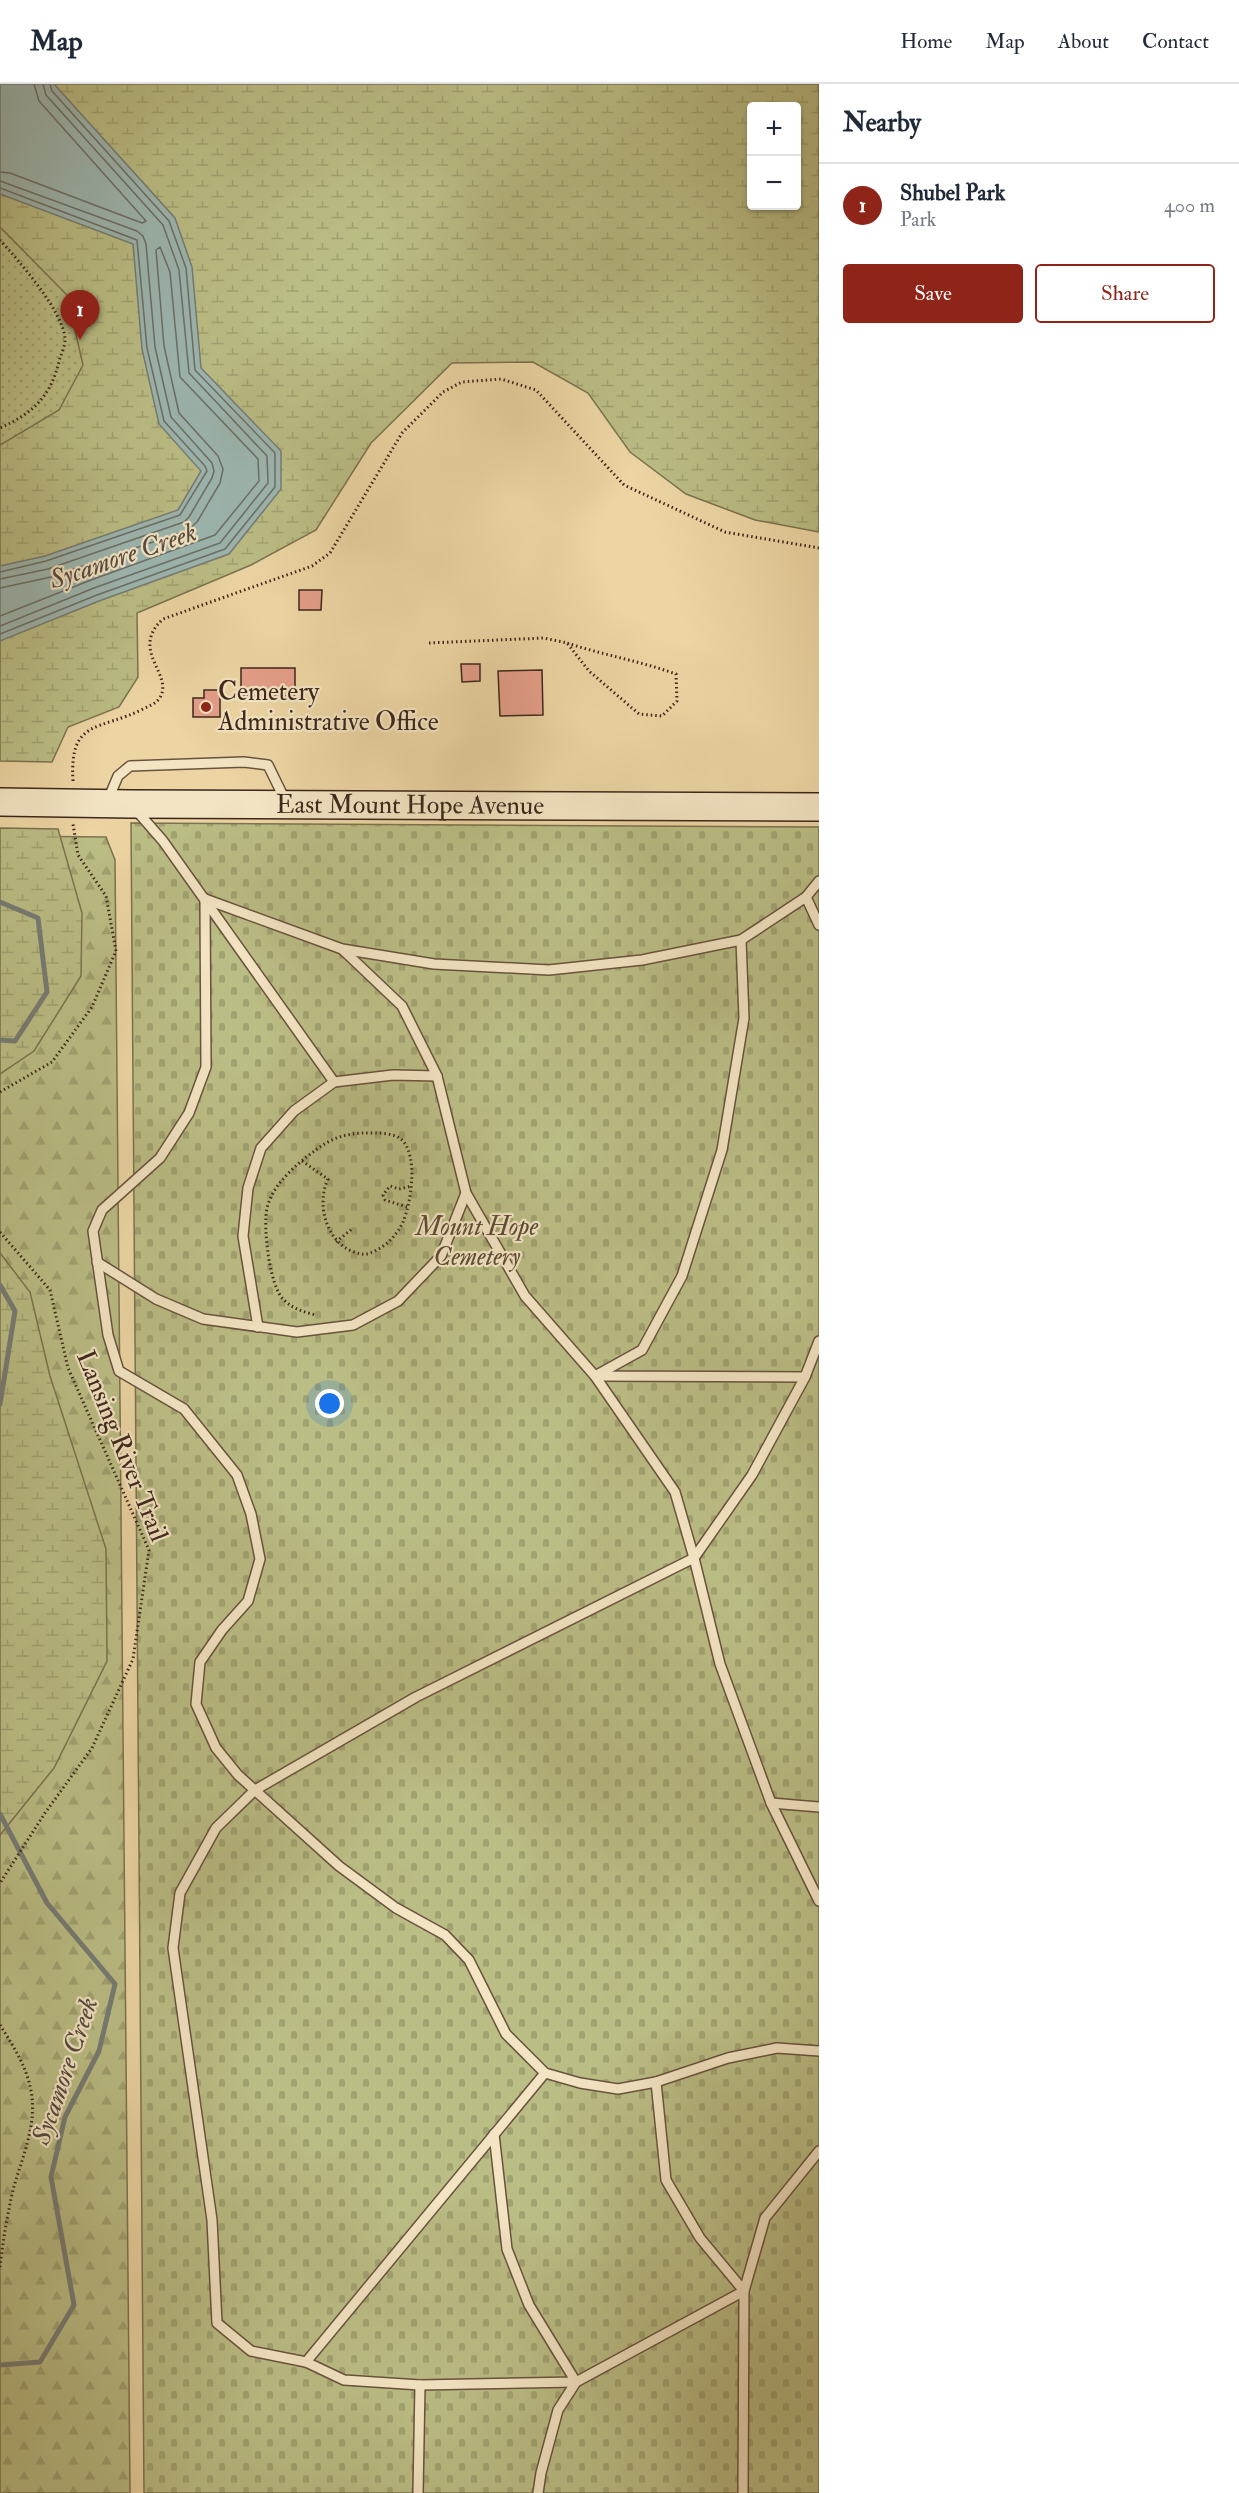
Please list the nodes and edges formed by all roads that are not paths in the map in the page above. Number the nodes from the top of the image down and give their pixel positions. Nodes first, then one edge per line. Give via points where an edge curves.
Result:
1 (0, 802) edge
2 (119, 804) junction
3 (287, 804) junction
4 (819, 807) edge
5 (819, 881) edge
6 (806, 897) junction
7 (204, 899) junction
8 (819, 926) edge
9 (741, 940) junction
10 (342, 949) junction
11 (437, 1077) junction
12 (333, 1082) junction
13 (466, 1192) junction
14 (97, 1262) junction
15 (258, 1327) junction
16 (819, 1341) edge
17 (595, 1376) junction
18 (805, 1377) junction
19 (694, 1558) junction
20 (255, 1790) junction
21 (771, 1803) junction
22 (819, 1807) edge
23 (819, 1901) edge
24 (819, 2051) edge
25 (545, 2073) junction
26 (656, 2082) junction
27 (494, 2134) junction
28 (819, 2151) edge
29 (744, 2291) junction
30 (306, 2362) junction
31 (576, 2382) junction
32 (420, 2385) junction
33 (418, 2493) edge
34 (538, 2493) edge
35 (743, 2493) edge

1 - 2 street, East Mount Hope Avenue
2 - 3 street, East Mount Hope Avenue
2 - 3 lane via 118,776 130,766 244,762 268,765
2 - 7 lane via 163,841
3 - 4 street, East Mount Hope Avenue
5 - 6 lane
6 - 8 lane
6 - 9 lane
7 - 10 lane
7 - 12 lane
7 - 14 lane via 206,1068 189,1113 160,1158 102,1210 93,1231
9 - 10 lane via 642,960 549,970 434,964
9 - 17 lane via 744,1018 722,1150 682,1276 642,1350
10 - 11 lane via 402,1006
11 - 12 lane via 393,1075
11 - 13 lane
12 - 15 lane via 294,1111 261,1148 248,1188 243,1236
13 - 15 lane via 441,1256 398,1301 352,1325 297,1332
13 - 17 lane via 525,1296
14 - 15 lane via 156,1299 203,1319
14 - 20 lane via 108,1335 119,1371 184,1409 237,1475 252,1514 260,1559 248,1601 200,1662 196,1704 216,1748
16 - 18 lane
17 - 18 lane
17 - 19 lane via 675,1492
18 - 19 lane via 752,1475
19 - 20 lane via 416,1697
19 - 21 lane via 720,1664
20 - 25 lane via 339,1866 396,1908 445,1935 469,1960 506,2034
20 - 30 lane via 216,1828 180,1893 173,1948 212,2220 217,2323 251,2351
21 - 22 lane
21 - 23 lane
24 - 26 lane via 777,2048 728,2058
25 - 26 lane via 618,2089
25 - 27 lane
26 - 29 lane via 666,2180 700,2238
27 - 30 lane
27 - 31 lane via 507,2249 529,2305
28 - 29 lane via 765,2218
29 - 31 lane
29 - 35 lane
30 - 32 lane via 344,2380
31 - 32 lane
31 - 34 lane via 558,2410
32 - 33 lane

